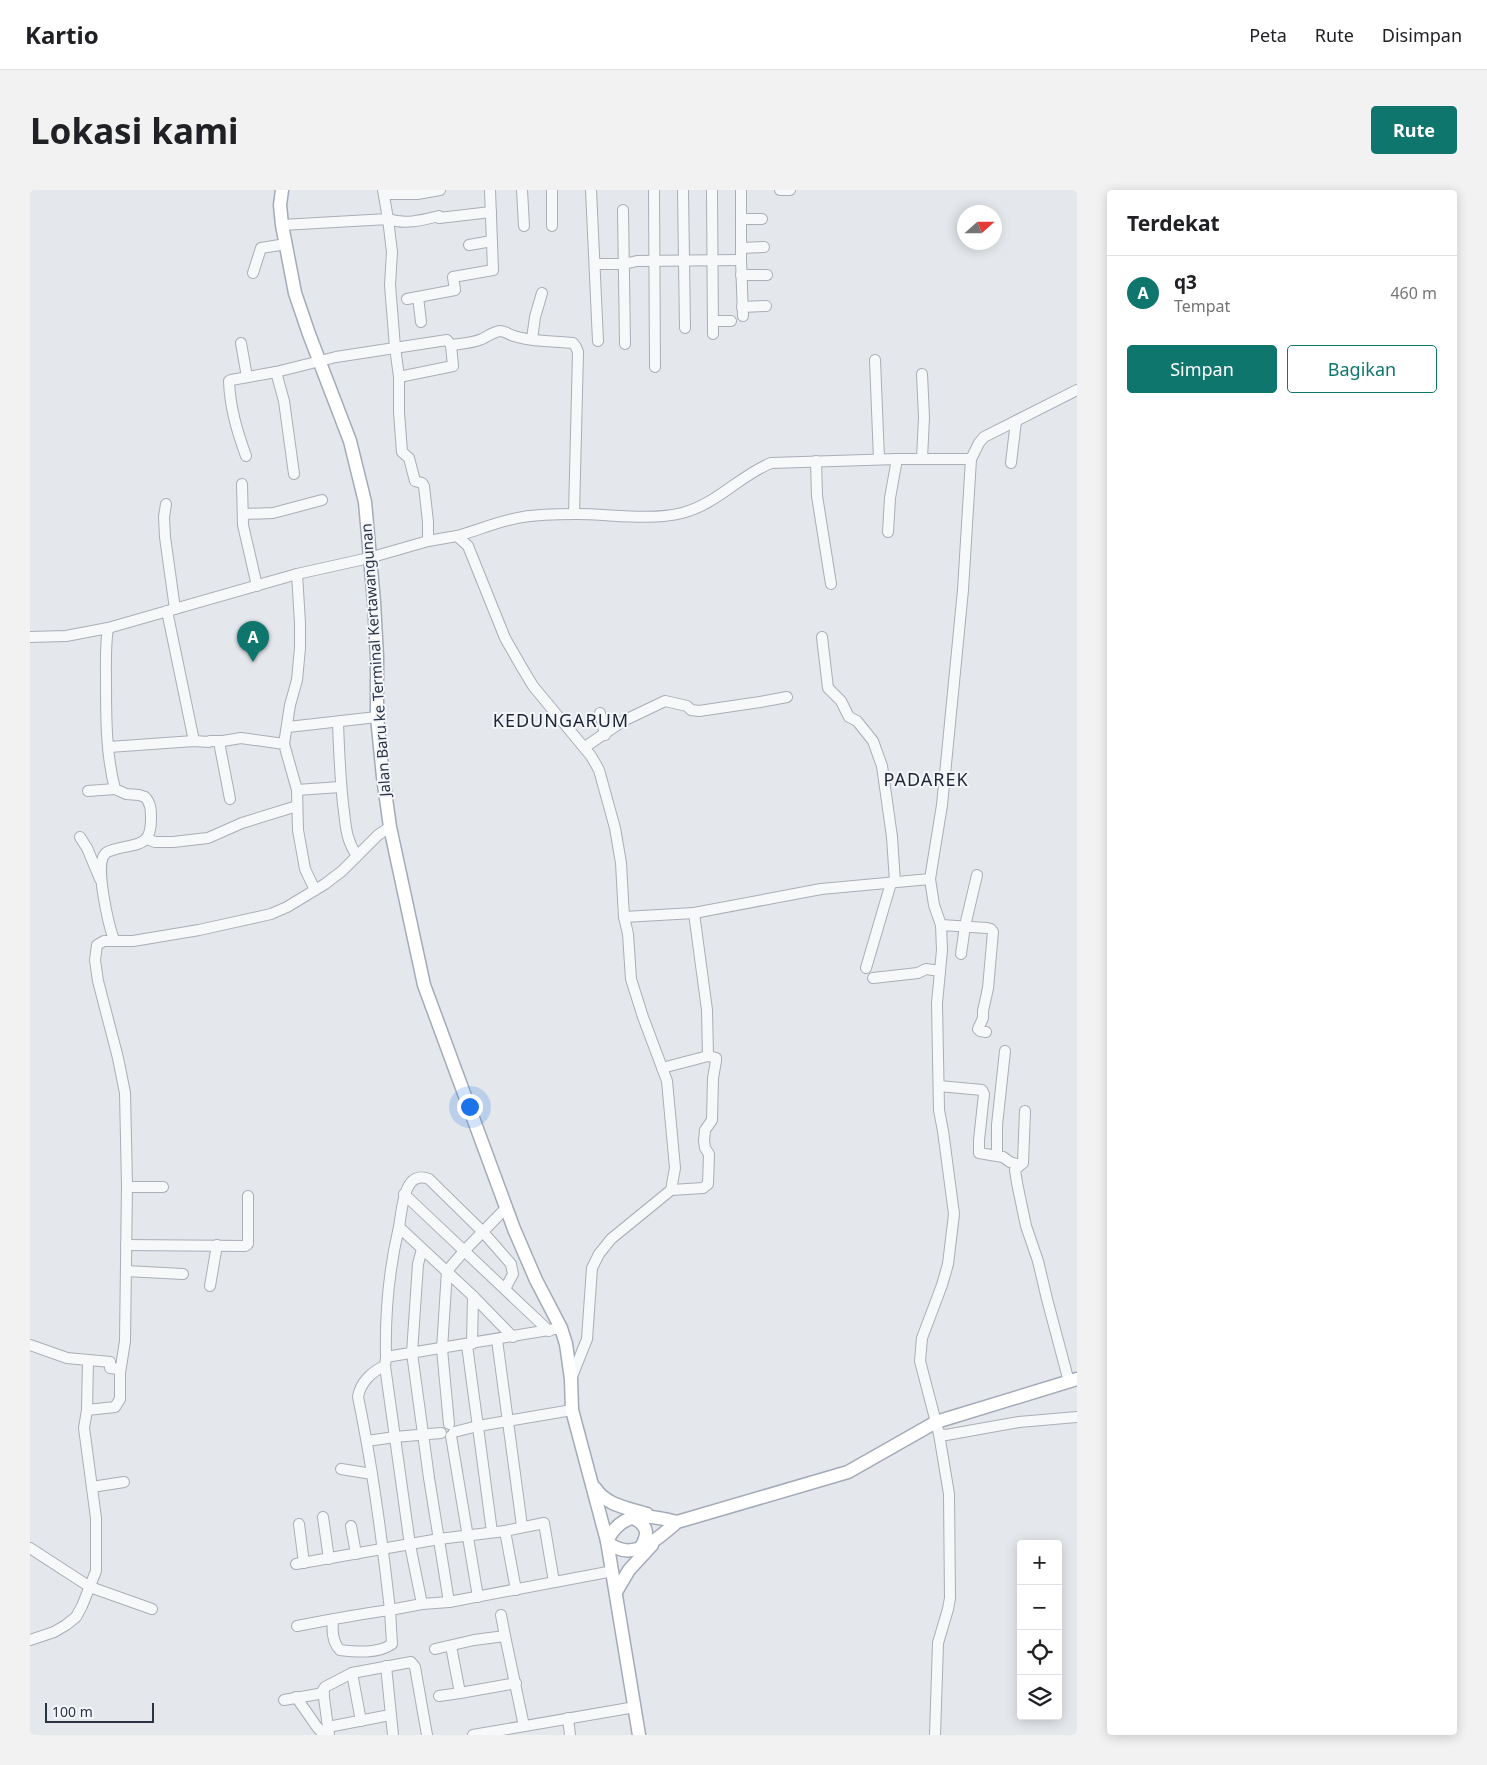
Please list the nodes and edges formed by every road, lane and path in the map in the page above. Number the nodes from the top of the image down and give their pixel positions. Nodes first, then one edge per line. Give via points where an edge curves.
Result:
1 (282, 190) edge
2 (440, 190) edge
3 (490, 190) edge
4 (522, 190) edge
5 (552, 190) edge
6 (591, 190) edge
7 (654, 190) edge
8 (683, 190) edge
9 (712, 190) edge
10 (741, 190) edge
11 (780, 190) edge
12 (790, 190) edge
13 (384, 192) edge
14 (623, 210) dead end
15 (491, 212) junction
16 (388, 219) junction
17 (741, 219) junction
18 (762, 219) dead end
19 (282, 225) junction
20 (524, 226) dead end
21 (552, 226) dead end
22 (492, 241) junction
23 (286, 244) junction
24 (469, 245) dead end
25 (764, 247) dead end
26 (741, 248) junction
27 (684, 260) junction
28 (713, 260) junction
29 (741, 260) junction
30 (654, 261) junction
31 (594, 264) junction
32 (624, 264) junction
33 (253, 273) dead end
34 (741, 275) junction
35 (767, 275) dead end
36 (542, 293) dead end
37 (418, 297) junction
38 (407, 299) dead end
39 (766, 306) dead end
40 (713, 321) junction
41 (730, 321) dead end
42 (421, 322) dead end
43 (685, 328) dead end
44 (713, 334) dead end
45 (532, 339) junction
46 (598, 341) dead end
47 (242, 343) dead end
48 (625, 344) dead end
49 (451, 345) junction
50 (395, 347) junction
51 (875, 360) dead end
52 (319, 361) junction
53 (655, 367) dead end
54 (276, 372) junction
55 (922, 374) dead end
56 (247, 377) junction
57 (399, 377) junction
58 (1077, 390) edge
59 (1016, 421) junction
60 (246, 456) dead end
61 (897, 458) junction
62 (879, 459) junction
63 (922, 459) junction
64 (971, 459) junction
65 (816, 460) junction
66 (1011, 463) dead end
67 (294, 474) dead end
68 (242, 484) dead end
69 (322, 500) dead end
70 (166, 504) dead end
71 (242, 514) junction
72 (574, 514) junction
73 (888, 532) dead end
74 (457, 536) junction
75 (428, 541) junction
76 (369, 558) junction
77 (297, 574) junction
78 (831, 584) dead end
79 (257, 586) junction
80 (171, 610) junction
81 (108, 628) junction
82 (30, 637) edge
83 (822, 637) dead end
84 (787, 696) dead end
85 (600, 713) dead end
86 (377, 717) junction
87 (338, 722) junction
88 (288, 727) junction
89 (605, 735) junction
90 (194, 741) junction
91 (218, 742) junction
92 (284, 744) junction
93 (109, 747) junction
94 (584, 748) junction
95 (340, 787) junction
96 (115, 789) junction
97 (297, 790) junction
98 (88, 791) dead end
99 (230, 799) dead end
100 (297, 806) junction
101 (390, 827) junction
102 (80, 837) dead end
103 (147, 839) junction
104 (358, 856) junction
105 (977, 875) dead end
106 (930, 880) junction
107 (102, 882) junction
108 (893, 883) junction
109 (314, 890) junction
110 (694, 912) junction
111 (624, 917) junction
112 (941, 925) junction
113 (965, 926) junction
114 (114, 940) junction
115 (961, 954) dead end
116 (866, 968) dead end
117 (940, 970) junction
118 (873, 978) dead end
119 (986, 1032) dead end
120 (1005, 1051) dead end
121 (708, 1056) junction
122 (662, 1068) junction
123 (938, 1086) junction
124 (1024, 1110) dead end
125 (997, 1155) junction
126 (1020, 1165) junction
127 (127, 1187) junction
128 (163, 1187) dead end
129 (671, 1190) junction
130 (404, 1194) junction
131 (248, 1196) dead end
132 (507, 1207) junction
133 (399, 1227) junction
134 (483, 1232) junction
135 (126, 1246) junction
136 (217, 1246) junction
137 (422, 1249) junction
138 (465, 1250) junction
139 (126, 1271) junction
140 (447, 1271) junction
141 (183, 1274) dead end
142 (210, 1286) dead end
143 (505, 1289) junction
144 (473, 1296) junction
145 (555, 1330) junction
146 (513, 1337) junction
147 (497, 1340) junction
148 (470, 1344) junction
149 (30, 1345) edge
150 (442, 1349) junction
151 (412, 1354) junction
152 (88, 1361) junction
153 (385, 1362) junction
154 (120, 1369) junction
155 (571, 1379) junction
156 (1073, 1380) edge
157 (87, 1410) junction
158 (572, 1410) junction
159 (1077, 1417) edge
160 (507, 1421) junction
161 (478, 1426) junction
162 (937, 1428) junction
163 (449, 1431) junction
164 (422, 1434) junction
165 (395, 1437) junction
166 (367, 1441) junction
167 (341, 1469) dead end
168 (372, 1474) junction
169 (124, 1482) dead end
170 (592, 1484) junction
171 (92, 1488) junction
172 (655, 1516) junction
173 (323, 1517) dead end
174 (633, 1518) junction
175 (677, 1522) junction
176 (299, 1524) dead end
177 (351, 1526) dead end
178 (522, 1526) junction
179 (504, 1530) junction
180 (492, 1532) junction
181 (467, 1536) junction
182 (660, 1536) junction
183 (439, 1539) junction
184 (607, 1542) junction
185 (410, 1545) junction
186 (641, 1547) junction
187 (30, 1548) edge
188 (384, 1549) junction
189 (356, 1554) junction
190 (330, 1558) junction
191 (613, 1571) junction
192 (554, 1582) junction
193 (91, 1585) junction
194 (516, 1590) junction
195 (616, 1592) junction
196 (478, 1596) junction
197 (450, 1602) junction
198 (422, 1604) junction
199 (152, 1610) dead end
200 (390, 1610) junction
201 (501, 1615) dead end
202 (333, 1619) junction
203 (298, 1626) dead end
204 (505, 1636) junction
205 (30, 1640) edge
206 (451, 1646) junction
207 (435, 1649) dead end
208 (386, 1666) junction
209 (352, 1673) junction
210 (516, 1683) junction
211 (324, 1693) junction
212 (460, 1693) junction
213 (439, 1696) dead end
214 (296, 1698) junction
215 (284, 1700) dead end
216 (634, 1707) junction
217 (390, 1715) junction
218 (568, 1718) junction
219 (361, 1720) junction
220 (524, 1726) junction
221 (327, 1732) edge
222 (505, 1732) edge
223 (393, 1735) edge
224 (427, 1735) edge
225 (473, 1735) edge
226 (570, 1735) edge
227 (639, 1735) edge
228 (935, 1735) edge

1 - 19 main road, Jalan Baru ke Terminal Kertawangunan
2 - 13 street via 417,194
3 - 15 street
4 - 20 street
5 - 21 street
6 - 31 street
7 - 30 street
8 - 27 street
9 - 28 street
10 - 17 street
11 - 12 street
13 - 16 street
14 - 32 street
15 - 16 street via 407,222
15 - 22 street
16 - 19 street
16 - 50 street
17 - 18 street
17 - 26 street
19 - 23 main road, Jalan Baru ke Terminal Kertawangunan
22 - 24 street
22 - 37 street via 494,270 453,277 455,290
23 - 33 street via 261,248
23 - 52 main road, Jalan Baru ke Terminal Kertawangunan via 295,292
25 - 26 street
26 - 29 street
27 - 28 street
27 - 30 street
27 - 43 street
28 - 29 street
28 - 40 street
29 - 34 street
30 - 32 street
30 - 53 street
31 - 32 street
31 - 46 street
32 - 48 street
34 - 35 street
34 - 39 street via 742,311
36 - 45 street
37 - 38 street
37 - 42 street
40 - 41 street
40 - 44 street
45 - 49 street via 500,331 479,340
45 - 72 street via 573,343 578,352
47 - 56 street
49 - 50 street via 447,340
49 - 57 street via 454,366
50 - 52 street
50 - 57 street
51 - 62 street
52 - 54 street
52 - 76 main road, Jalan Baru ke Terminal Kertawangunan via 350,441 365,502
54 - 56 street
54 - 67 street via 284,401
55 - 63 street
56 - 60 street via 229,382 232,415
57 - 75 street via 402,452 409,458 416,481 424,486
58 - 59 street
59 - 64 street via 984,437
59 - 66 street
61 - 62 street
61 - 63 street
61 - 73 street
62 - 65 street
63 - 64 street
64 - 106 street via 964,590 942,805
65 - 72 street via 771,463 755,470 715,499 681,513 654,516
65 - 78 street via 817,496
68 - 71 street
69 - 71 street via 273,513
70 - 80 street via 164,517
71 - 79 street
72 - 74 street via 523,517
74 - 75 street
74 - 94 street via 468,546 521,666 533,686
75 - 76 street
76 - 77 street
76 - 86 main road, Jalan Baru ke Terminal Kertawangunan via 377,657
77 - 79 street
77 - 88 street via 300,648
79 - 80 street
80 - 81 street
80 - 90 street
81 - 82 street via 66,636
81 - 93 street via 105,647
83 - 108 street via 828,688 841,701 849,718 857,721 873,741 882,766 892,837
84 - 89 street via 699,711 665,701 623,721
85 - 89 street
86 - 87 street
86 - 101 main road, Jalan Baru ke Terminal Kertawangunan
87 - 88 street
87 - 95 street
88 - 92 street
89 - 94 street
90 - 91 street
90 - 93 street
91 - 92 street via 241,738
91 - 99 street
92 - 97 street
93 - 96 street
94 - 111 street via 600,770 615,828
95 - 97 street
95 - 104 street via 346,833
96 - 98 street
96 - 103 street via 148,800 151,830
97 - 100 street
100 - 103 street via 242,823 208,838 162,842
100 - 109 street via 298,830
101 - 104 street
101 - 132 main road, Jalan Baru ke Terminal Kertawangunan via 424,985
102 - 107 street
103 - 107 street via 105,854
104 - 109 street
105 - 113 street
106 - 108 street
106 - 112 street
107 - 114 street
108 - 110 street via 821,889
108 - 116 street
109 - 114 street via 287,907 254,919 133,941
110 - 111 street
110 - 121 street
111 - 122 street via 631,979
112 - 113 street
112 - 117 street
113 - 115 street
113 - 119 street via 987,928 993,932 988,988 978,1029
114 - 127 street via 97,945 95,960 125,1093
117 - 118 street via 926,969 918,973
117 - 123 street
120 - 125 street
121 - 122 street
121 - 129 street via 716,1058 716,1061 712,1120 705,1130 704,1141 709,1154 708,1184 704,1188
122 - 129 street via 667,1081 675,1168
123 - 125 street via 982,1090 979,1153
123 - 162 street via 954,1214 948,1264 922,1338 920,1361
124 - 126 street via 1024,1163
125 - 126 street
126 - 156 street via 1016,1170 1016,1183 1026,1226
127 - 128 street
127 - 135 street
129 - 155 street via 611,1239 599,1254 592,1268 587,1339
130 - 133 street
130 - 134 street via 411,1182 422,1177 430,1178
130 - 138 street
131 - 136 street via 247,1245
132 - 134 street
132 - 145 main road, Jalan Baru ke Terminal Kertawangunan
133 - 137 street
133 - 153 street via 390,1285
134 - 138 street
134 - 143 street via 513,1267
135 - 136 street
135 - 139 street
136 - 142 street
137 - 140 street
137 - 151 street via 418,1264
138 - 140 street
138 - 143 street
139 - 141 street
139 - 154 street via 125,1341
140 - 144 street
140 - 150 street
143 - 145 street
144 - 146 street
144 - 148 street
145 - 146 street
145 - 155 main road, Jalan Baru ke Terminal Kertawangunan via 566,1344
146 - 147 street
147 - 148 street
147 - 160 street
148 - 150 street
148 - 161 street
149 - 152 street via 67,1358
150 - 151 street
150 - 163 street
151 - 153 street
151 - 164 street
152 - 154 street via 110,1362 110,1368
152 - 157 street
153 - 165 street
153 - 166 street via 359,1391
154 - 157 street via 120,1399 115,1408
155 - 158 main road, Jalan Baru ke Terminal Kertawangunan
156 - 162 main road
157 - 171 street via 84,1428
158 - 160 street
158 - 170 main road, Jalan Baru ke Terminal Kertawangunan
159 - 162 street via 1019,1422 946,1435
160 - 161 street
160 - 178 street
161 - 163 street
161 - 180 street
162 - 175 main road via 848,1472
162 - 228 street via 949,1494 950,1598 938,1643
163 - 164 street
163 - 181 street
164 - 165 street
164 - 183 street
165 - 166 street
165 - 185 street
166 - 168 street
167 - 168 street
168 - 188 street
169 - 171 street
170 - 172 main road via 610,1503
170 - 184 main road, Jalan Baru ke Terminal Kertawangunan
171 - 193 street via 96,1518 96,1571
172 - 174 main road
172 - 175 main road
173 - 190 street
174 - 184 main road via 612,1530
174 - 186 main road via 646,1530 646,1539
175 - 182 main road
176 - 190 street via 300,1564
177 - 189 street
178 - 179 street
178 - 192 street via 544,1522
179 - 180 street
179 - 194 street
180 - 181 street
181 - 183 street
181 - 196 street
182 - 186 main road
182 - 195 main road via 629,1570
183 - 185 street
183 - 197 street
184 - 186 main road via 626,1551
184 - 191 main road, Jalan Baru ke Terminal Kertawangunan
185 - 188 street
185 - 198 street
187 - 193 street
188 - 189 street
188 - 200 street
189 - 190 street
191 - 192 street
191 - 195 main road, Jalan Baru ke Terminal Kertawangunan
192 - 194 street
193 - 199 street
193 - 205 street via 71,1622
194 - 196 street
195 - 216 main road, Jalan Baru ke Terminal Kertawangunan
196 - 197 street
197 - 198 street
198 - 200 street
200 - 202 street
200 - 202 street via 392,1644 387,1648 357,1652 340,1650 335,1643
201 - 204 street
202 - 203 street
204 - 206 street
204 - 210 street
206 - 207 street
206 - 212 street
208 - 209 street
208 - 217 street
208 - 224 street via 413,1663
209 - 211 street via 329,1684
209 - 219 street
210 - 212 street
210 - 220 street
211 - 214 street
211 - 221 street
212 - 213 street
214 - 215 street
214 - 221 street via 317,1727
216 - 218 street
216 - 227 main road, Jalan Baru ke Terminal Kertawangunan
217 - 219 street
217 - 223 street
218 - 220 street
218 - 226 street
219 - 221 street
220 - 222 street
222 - 225 street

